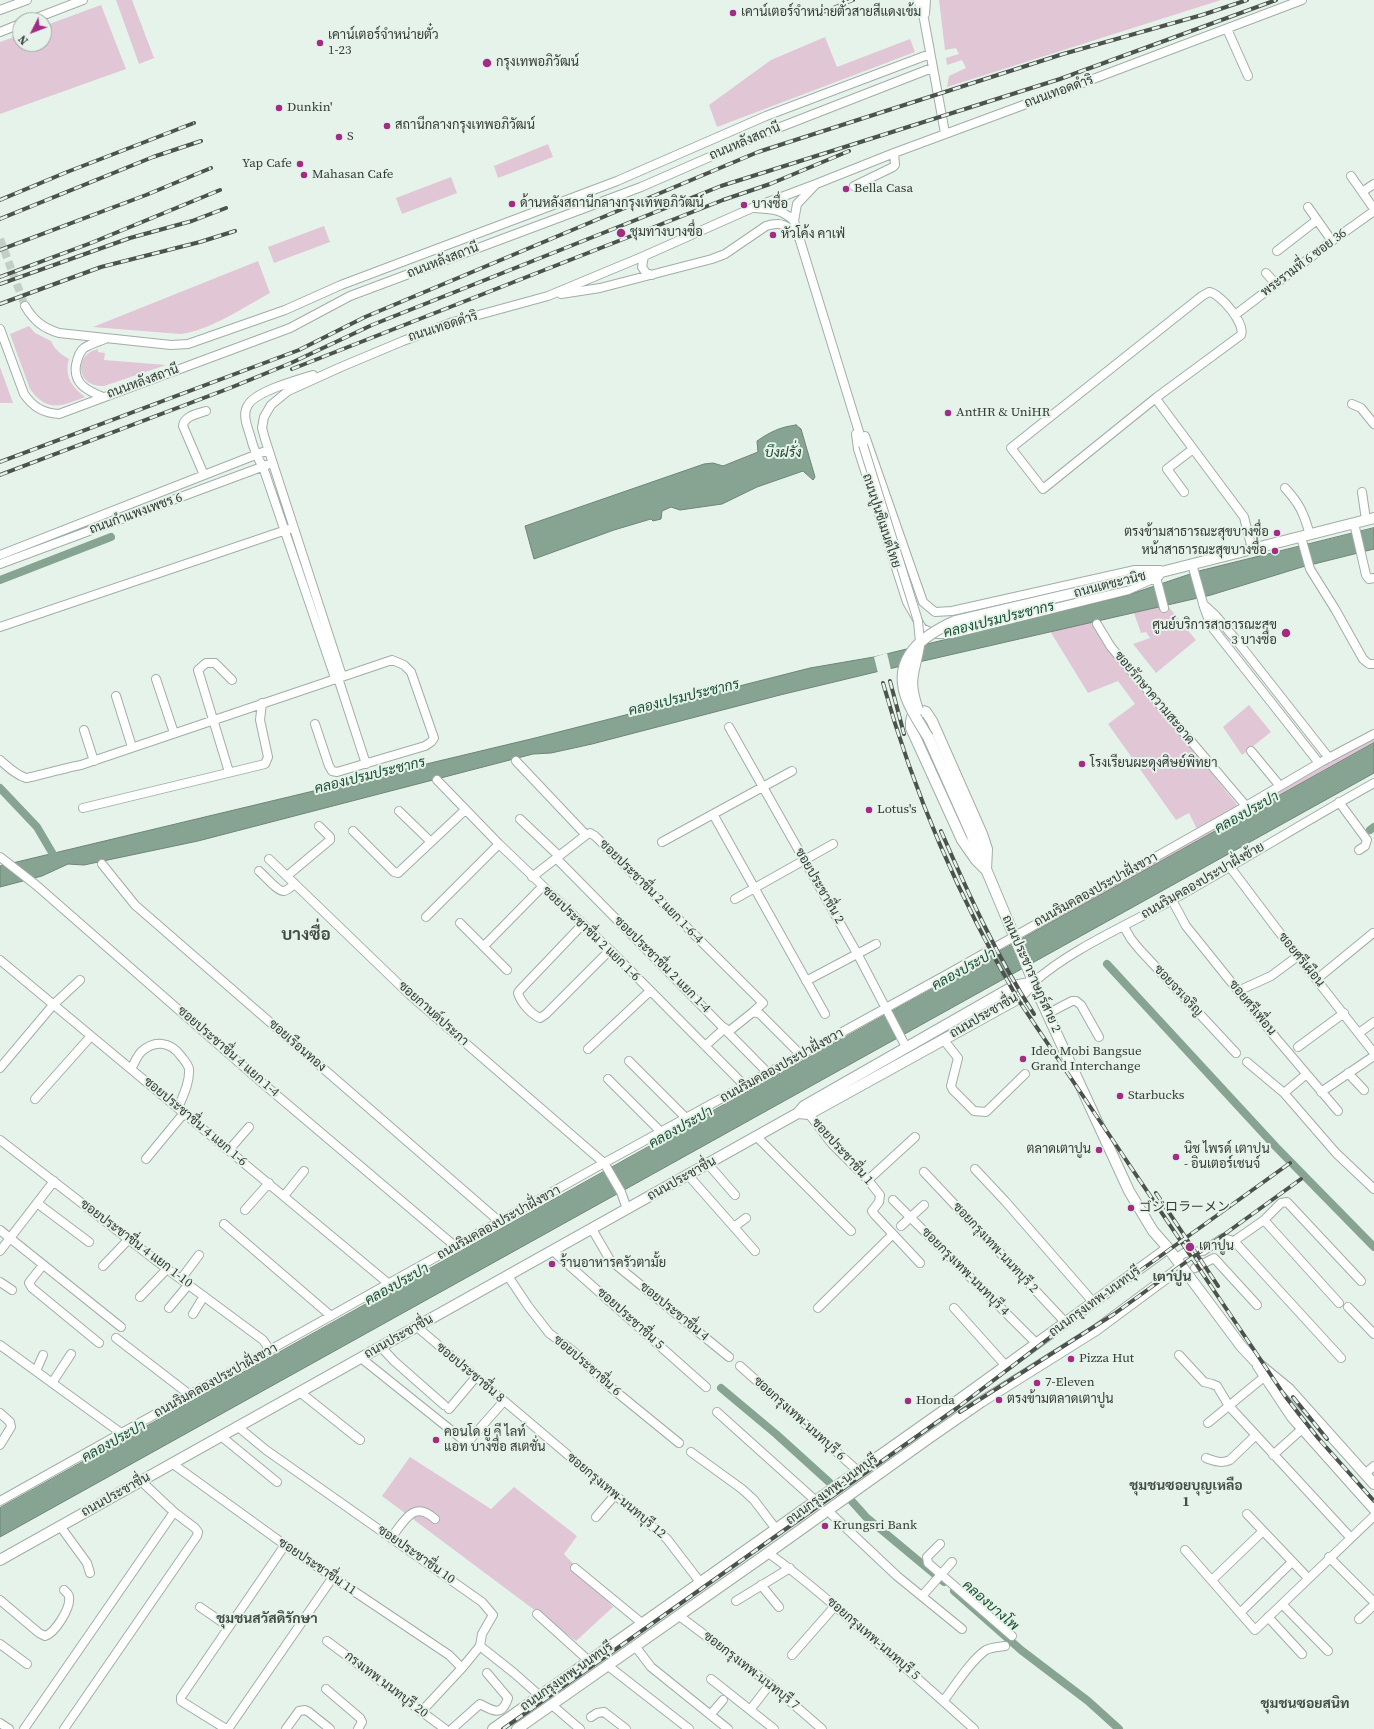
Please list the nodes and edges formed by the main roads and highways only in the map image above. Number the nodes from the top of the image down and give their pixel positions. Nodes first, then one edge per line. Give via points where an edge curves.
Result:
1 (1370, 519) edge
2 (920, 642) joint
3 (986, 870) junction
4 (1034, 982) junction
5 (798, 1113) junction
6 (1168, 1248) junction
7 (1181, 1267) junction
8 (1255, 1361) junction
9 (1374, 1484) edge
10 (816, 1501) junction
11 (1374, 1509) edge
12 (825, 1511) junction
13 (0, 1560) edge
14 (496, 1728) edge
15 (517, 1729) edge

1 - 2 main road, ถนนเตชะวนิช, bridge via 1355,528 1252,549 1194,568 1174,569 955,621
2 - 3 main road, ถนนประชาราษฎร์สาย 2, bridge via 911,680 913,693 928,737
3 - 3 main road via 962,840 912,728 912,717 917,713 923,711 929,715 982,834 987,849
3 - 4 main road, ถนนประชาราษฎร์สาย 2
4 - 5 main road, ถนนประชาชื่น via 1014,986 904,1043 804,1106
4 - 5 main road, ถนนประชาชื่น via 1019,998 809,1114
4 - 6 main road, ถนนประชาราษฎร์สาย 2 via 1129,1191 1153,1231
5 - 13 main road, ถนนประชาชื่น
6 - 7 main road, ถนนประชาราษฎร์สาย 2
6 - 10 main road, ถนนกรุงเทพ-นนทบุรี
7 - 8 main road, ถนนประชาราษฎร์สาย 2
7 - 12 main road, ถนนกรุงเทพ-นนทบุรี via 1096,1330 981,1402
8 - 9 main road, ถนนประชาราษฎร์สาย 2 via 1289,1389
8 - 11 main road, ถนนประชาราษฎร์สาย 2 via 1264,1378 1302,1429
10 - 12 main road
10 - 14 main road, ถนนกรุงเทพ-นนทบุรี
12 - 15 main road, ถนนกรุงเทพ-นนทบุรี

